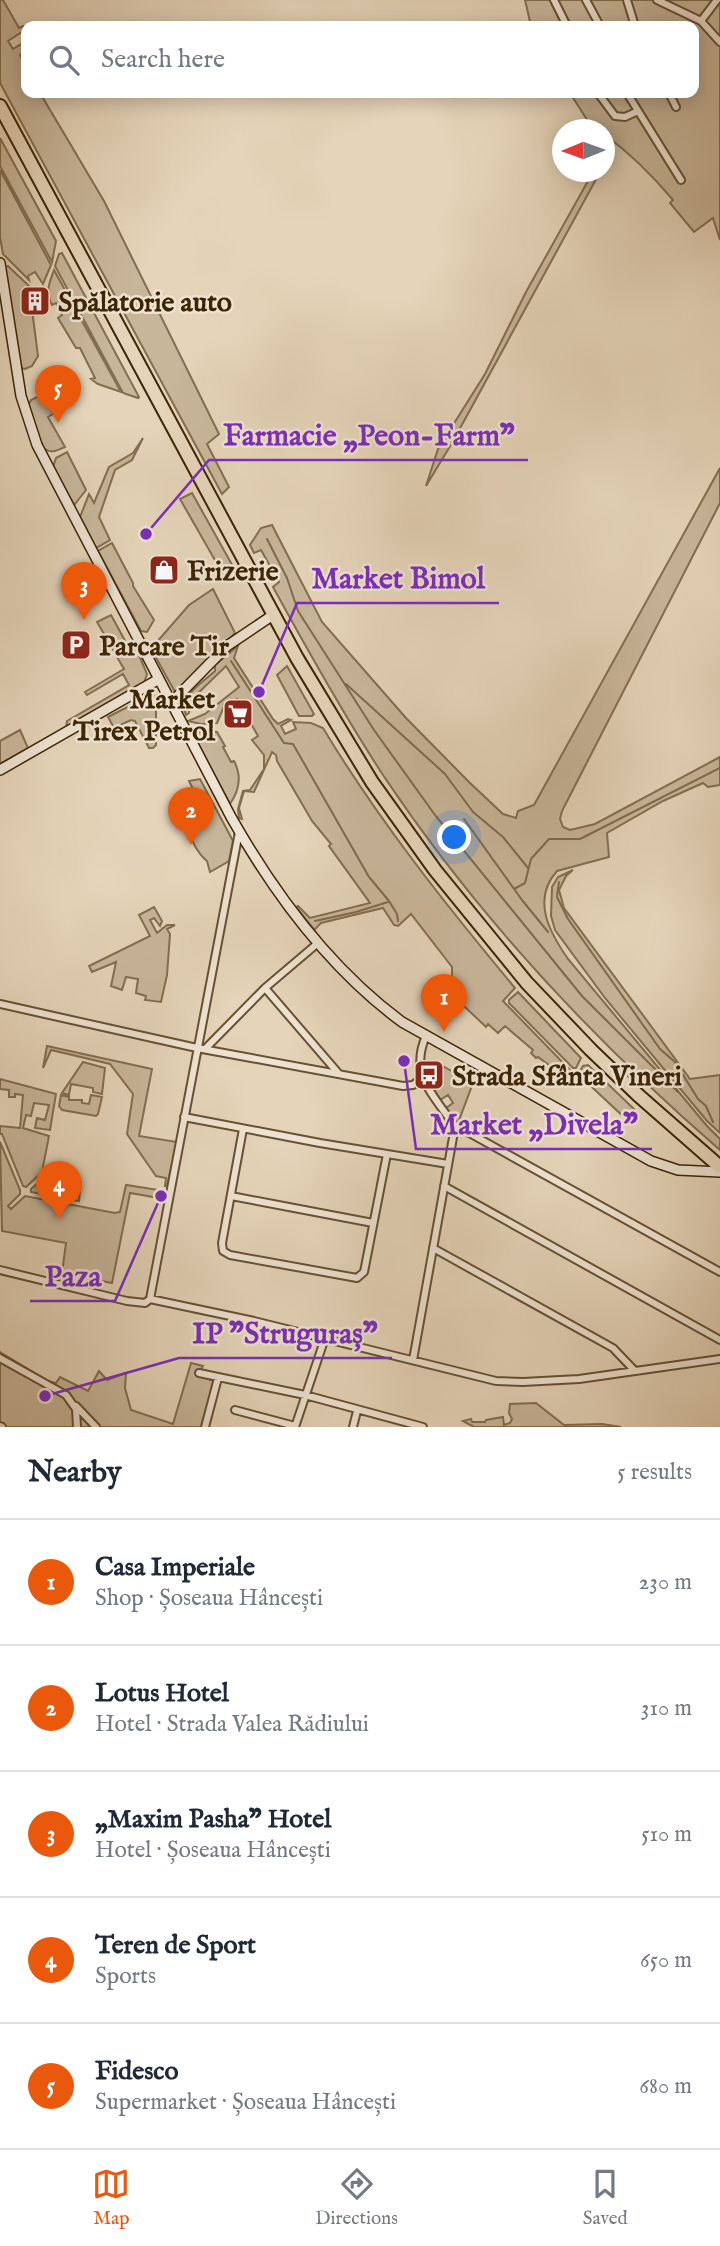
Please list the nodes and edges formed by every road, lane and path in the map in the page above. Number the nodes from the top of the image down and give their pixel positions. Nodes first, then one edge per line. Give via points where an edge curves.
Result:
1 (554, 0) edge
2 (586, 0) edge
3 (627, 0) edge
4 (657, 0) edge
5 (717, 0) edge
6 (564, 21) edge
7 (597, 21) edge
8 (633, 21) edge
9 (701, 21) junction
10 (720, 42) edge
11 (602, 98) edge
12 (630, 98) edge
13 (672, 98) edge
14 (677, 107) dead end
15 (1, 111) edge
16 (638, 111) junction
17 (681, 180) dead end
18 (0, 263) edge
19 (273, 615) junction
20 (159, 679) junction
21 (171, 703) junction
22 (0, 770) edge
23 (239, 832) junction
24 (318, 943) junction
25 (265, 988) junction
26 (0, 1004) edge
27 (426, 1036) junction
28 (197, 1048) junction
29 (205, 1049) junction
30 (339, 1073) junction
31 (423, 1077) junction
32 (184, 1117) junction
33 (453, 1124) junction
34 (243, 1129) junction
35 (387, 1154) junction
36 (447, 1164) junction
37 (720, 1170) edge
38 (444, 1186) junction
39 (231, 1196) junction
40 (373, 1223) junction
41 (433, 1248) junction
42 (0, 1270) edge
43 (720, 1272) edge
44 (150, 1299) junction
45 (325, 1338) junction
46 (720, 1340) edge
47 (0, 1358) edge
48 (720, 1359) edge
49 (413, 1360) junction
50 (634, 1370) junction
51 (199, 1373) dead end
52 (218, 1378) junction
53 (305, 1395) junction
54 (74, 1406) junction
55 (235, 1410) dead end
56 (357, 1410) junction
57 (401, 1424) edge
58 (77, 1427) edge
59 (96, 1427) edge
60 (205, 1427) edge
61 (295, 1427) edge
62 (353, 1427) edge
63 (423, 1427) edge

1 - 6 street
2 - 7 street
3 - 8 street
4 - 9 street
5 - 9 street
9 - 10 street
11 - 16 street via 615,116
12 - 16 street
13 - 14 street
15 - 19 highway
16 - 17 street
18 - 20 street via 30,426
19 - 21 street via 227,646
19 - 37 highway via 372,782 475,920 591,1050
20 - 21 street
20 - 22 street
21 - 23 street
23 - 24 street via 290,910
23 - 28 street
24 - 25 street
24 - 27 street via 381,1007
25 - 29 street
25 - 30 street
26 - 28 street
27 - 31 street via 418,1058
27 - 37 street via 651,1161 678,1170
28 - 29 street
28 - 32 street
29 - 30 street
30 - 31 street via 403,1086
31 - 33 street
32 - 34 street
32 - 44 street
33 - 36 street
33 - 43 street
34 - 35 street
34 - 39 street
35 - 36 street
35 - 40 street
36 - 38 street
38 - 41 street
38 - 46 street
39 - 40 street
39 - 40 street via 222,1248 230,1255 360,1277
41 - 49 street
41 - 50 street via 613,1348
42 - 44 street via 127,1301 145,1303
44 - 45 street
45 - 49 street
45 - 53 street
47 - 54 street via 62,1392
48 - 50 street
49 - 50 street via 510,1382 579,1379
51 - 52 street
52 - 53 street
52 - 60 street
53 - 56 street
53 - 61 street
54 - 58 street
54 - 59 street
55 - 61 street
56 - 57 street
56 - 62 street
57 - 63 street

